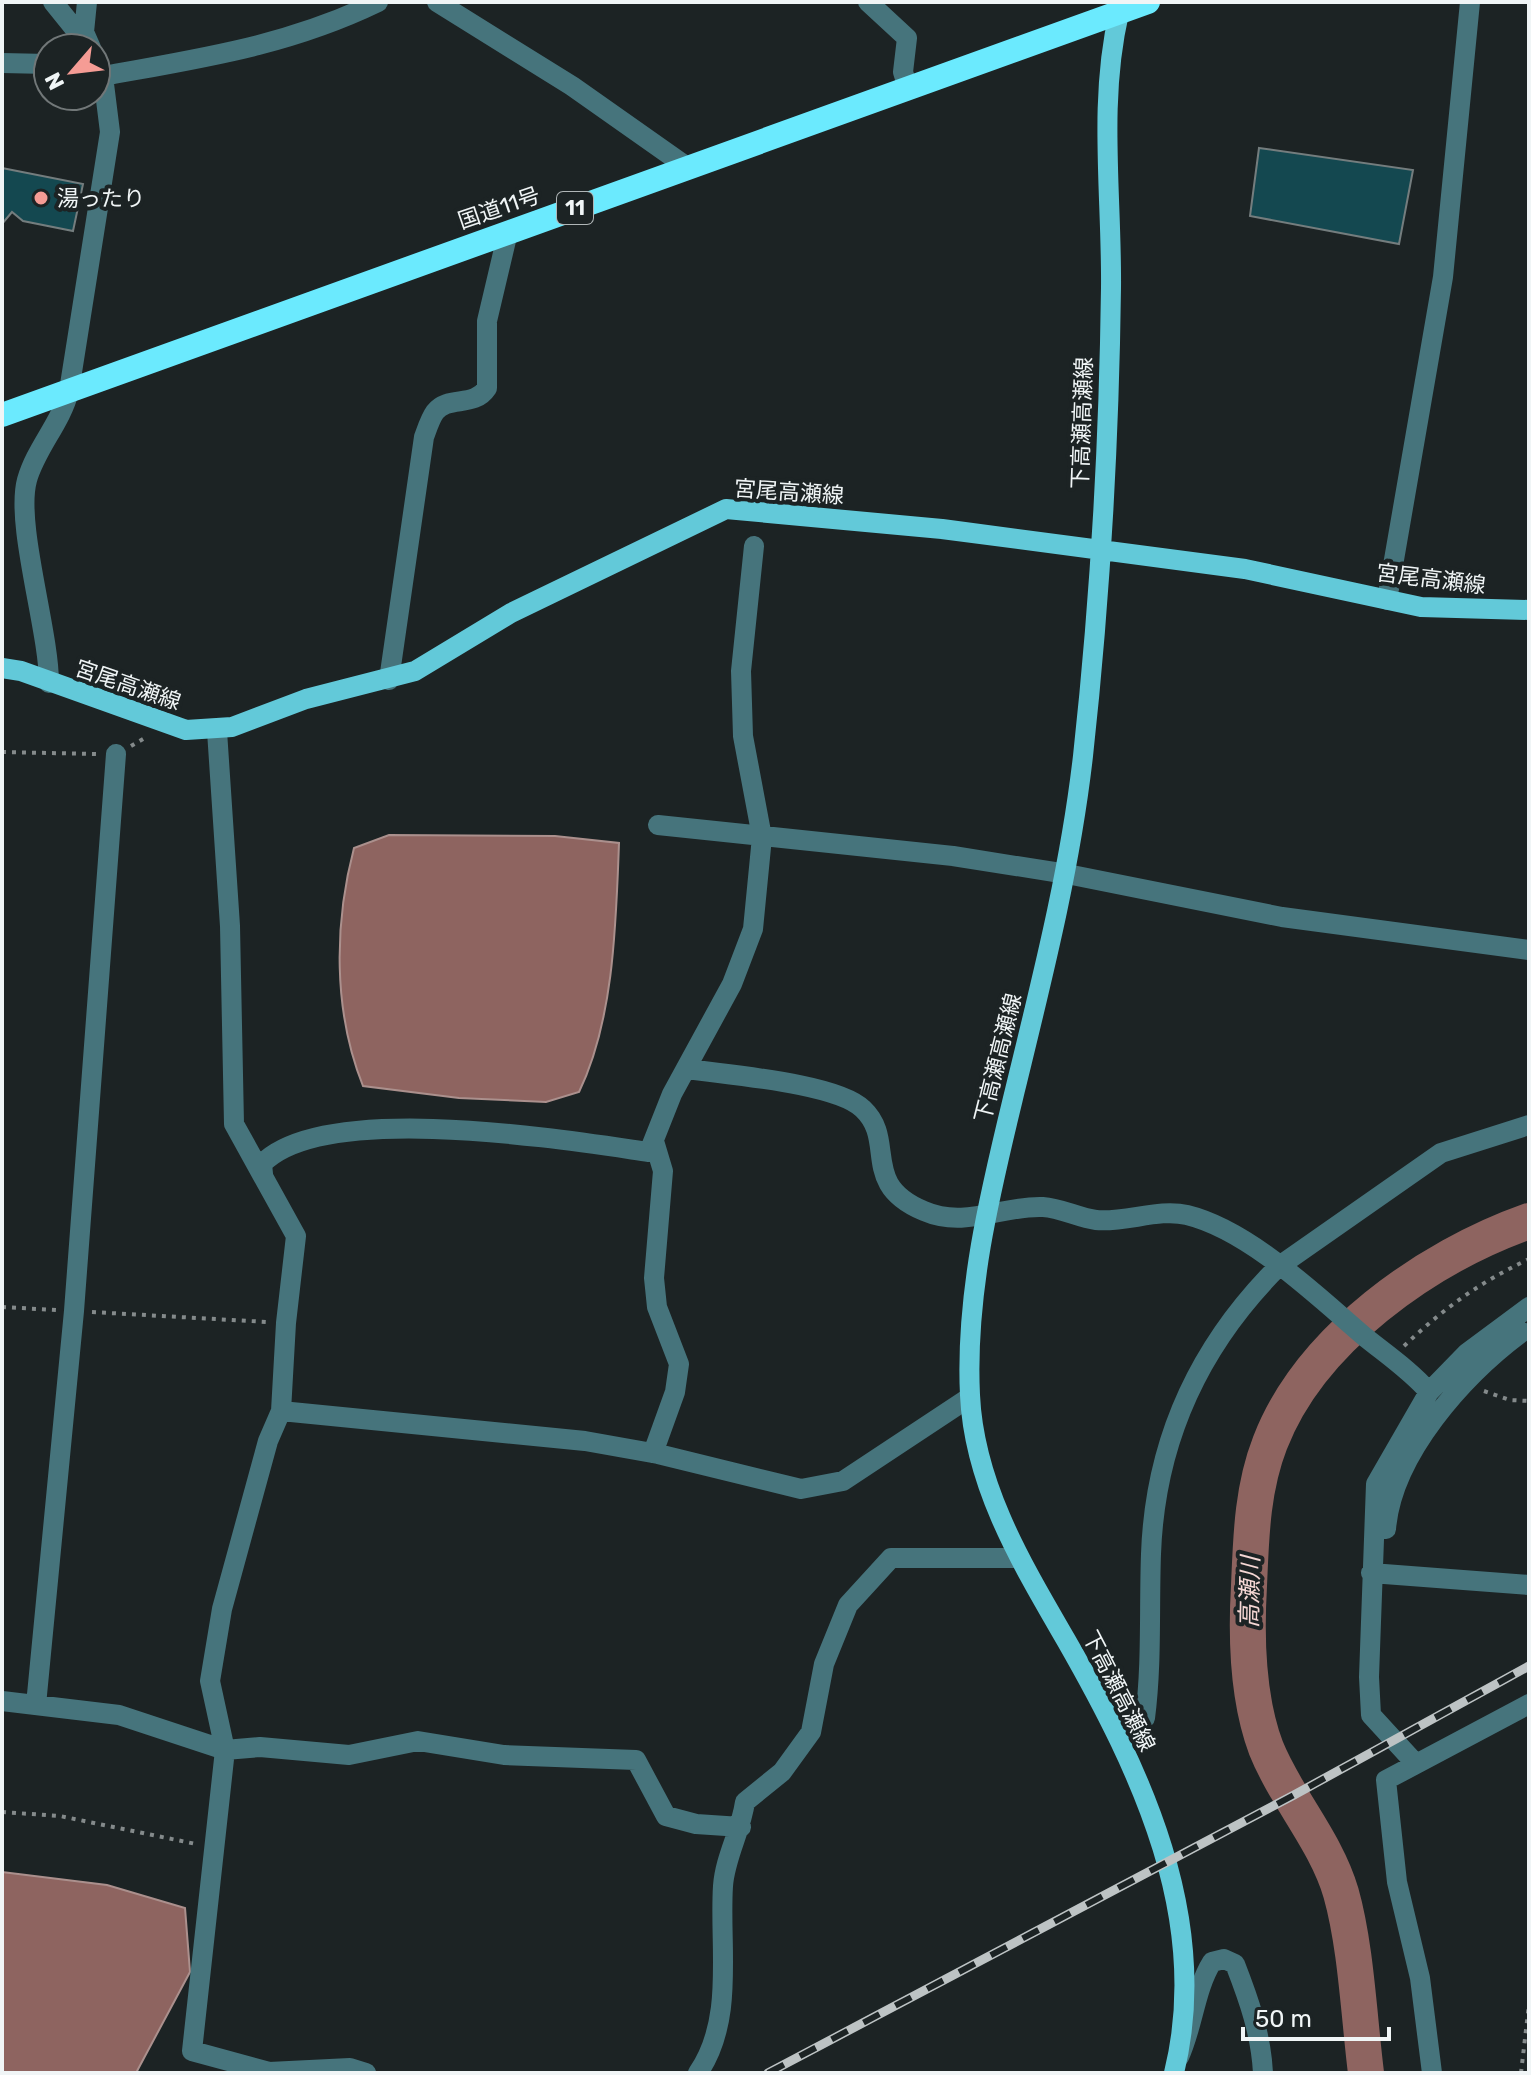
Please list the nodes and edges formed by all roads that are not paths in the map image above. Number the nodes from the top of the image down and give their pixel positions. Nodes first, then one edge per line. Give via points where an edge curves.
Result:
1 (53, 2) edge
2 (87, 2) edge
3 (378, 2) edge
4 (437, 2) edge
5 (868, 2) edge
6 (1148, 2) edge
7 (1470, 2) edge
8 (1119, 7) edge
9 (77, 32) edge
10 (89, 32) edge
11 (112, 50) edge
12 (2, 63) edge
13 (32, 64) edge
14 (908, 88) junction
15 (105, 112) edge
16 (687, 167) junction
17 (508, 232) junction
18 (69, 391) junction
19 (2, 415) edge
20 (754, 546) dead end
21 (1102, 550) junction
22 (1387, 600) junction
23 (1529, 610) edge
24 (2, 668) edge
25 (389, 680) junction
26 (49, 683) junction
27 (217, 731) junction
28 (116, 754) road end
29 (658, 825) dead end
30 (762, 837) junction
31 (1067, 874) junction
32 (1529, 950) edge
33 (688, 1069) junction
34 (1529, 1125) edge
35 (654, 1141) junction
36 (263, 1174) junction
37 (988, 1216) junction
38 (1278, 1267) junction
39 (1529, 1307) edge
40 (1522, 1332) dead end
41 (1425, 1388) junction
42 (970, 1397) junction
43 (281, 1411) junction
44 (653, 1453) junction
45 (1019, 1558) junction
46 (1377, 1573) junction
47 (1529, 1585) edge
48 (2, 1701) edge
49 (1529, 1704) edge
50 (36, 1705) junction
51 (1119, 1738) junction
52 (225, 1750) junction
53 (1416, 1764) junction
54 (741, 1827) junction
55 (244, 2069) edge
56 (1175, 2069) edge
57 (366, 2073) edge
58 (698, 2073) edge
59 (1263, 2073) edge
60 (1432, 2073) edge

1 - 9 street
2 - 10 street
3 - 11 street via 264,46
4 - 16 street via 572,86
5 - 14 street via 907,38 903,72
6 - 8 highway, 国道11号 / 11
7 - 22 street via 1443,277
8 - 14 highway, 国道11号 / 11
8 - 21 main road, 下高瀬高瀬線 via 1108,72 1111,287
12 - 13 street
14 - 16 highway, 国道11号 / 11
15 - 18 street via 110,132
16 - 17 highway, 国道11号 / 11
17 - 18 highway, 国道11号 / 11
17 - 25 street via 487,321 487,388 471,400 444,404 424,437
18 - 19 highway, 国道11号 / 11
18 - 26 street via 26,482
20 - 30 street via 741,671 743,736
21 - 22 main road, 宮尾高瀬線 via 1245,569
21 - 25 main road, 宮尾高瀬線 via 726,509 511,613 425,666
21 - 31 main road, 下高瀬高瀬線
22 - 23 main road, 宮尾高瀬線 via 1457,610
24 - 26 main road, 宮尾高瀬線
25 - 27 main road, 宮尾高瀬線 via 306,699
26 - 27 main road, 宮尾高瀬線 via 186,730
27 - 36 street via 230,926 234,1124
28 - 50 street via 74,1311
29 - 30 street
30 - 31 street via 953,856
30 - 33 street via 753,929 732,984
31 - 32 street via 1282,917
31 - 37 main road, 下高瀬高瀬線
33 - 35 street
33 - 37 street via 845,1097 865,1110 878,1140 883,1175 896,1195 925,1212
34 - 38 street via 1441,1153
35 - 36 street via 649,1152 546,1137 350,1131 273,1153 262,1164
35 - 44 street via 663,1171 654,1278 657,1307 679,1364 675,1392
36 - 43 street via 296,1236
37 - 38 street via 1043,1207 1097,1220 1184,1214 1224,1228
37 - 42 main road, 下高瀬高瀬線 via 973,1297
38 - 41 street
38 - 51 street via 1196,1371 1170,1433 1151,1550 1151,1673 1145,1718
39 - 41 street
40 - 46 street via 1463,1383 1406,1467 1387,1509
41 - 46 street via 1376,1484
42 - 44 street via 843,1481 801,1489
42 - 45 main road, 下高瀬高瀬線 via 983,1470
43 - 44 street via 585,1441
43 - 52 street via 222,1609 210,1681
45 - 51 main road, 下高瀬高瀬線
45 - 54 street via 891,1558 848,1605 824,1664 811,1732 782,1772 745,1802
46 - 47 street
46 - 53 street via 1371,1715
48 - 50 street
49 - 53 street
50 - 52 street via 119,1715
51 - 56 main road, 下高瀬高瀬線 via 1152,1814 1179,1910 1186,1979
52 - 54 street via 260,1747 349,1755 418,1741 504,1755 636,1760 666,1816
52 - 55 street via 192,2051
53 - 60 street via 1386,1780 1397,1882 1420,1978
54 - 58 street via 723,1883 724,1983 711,2044
55 - 57 street via 350,2068
56 - 59 street via 1192,2030 1205,1973 1212,1962 1224,1959 1235,1964 1248,1998 1262,2044

